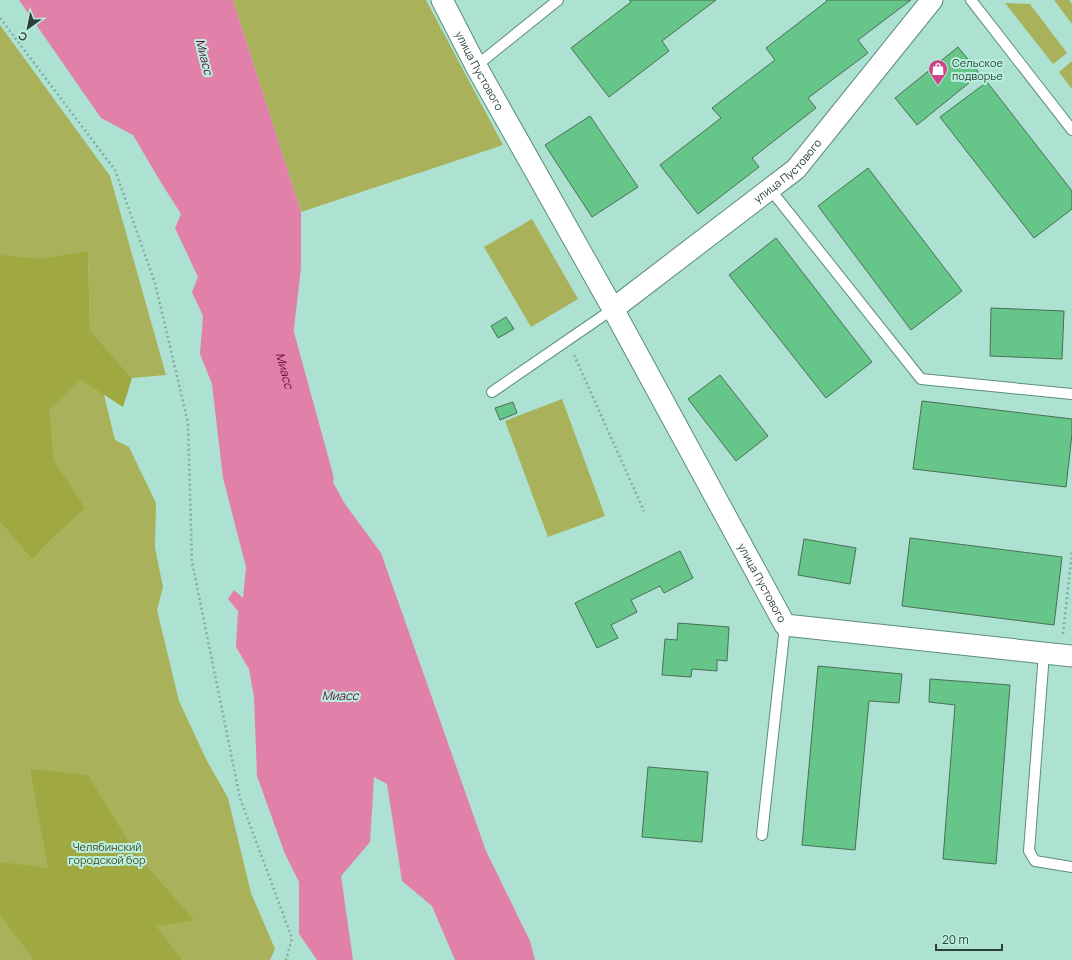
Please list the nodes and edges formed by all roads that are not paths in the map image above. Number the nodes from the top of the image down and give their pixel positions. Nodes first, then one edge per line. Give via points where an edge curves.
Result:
1 (442, 0) edge
2 (558, 0) edge
3 (932, 0) edge
4 (971, 0) edge
5 (476, 66) junction
6 (1072, 130) edge
7 (770, 189) junction
8 (612, 309) junction
9 (492, 392) dead end
10 (1072, 394) edge
11 (785, 625) junction
12 (1059, 654) edge
13 (762, 835) dead end
14 (1072, 866) edge

1 - 5 street, улица Пустового
2 - 5 lane
3 - 7 street, улица Пустового via 796,169
4 - 6 lane
5 - 8 street, улица Пустового
7 - 8 street, улица Пустового
7 - 10 lane via 922,379
8 - 9 lane
8 - 11 street, улица Пустового
11 - 12 street, улица Пустового
11 - 13 lane
12 - 14 lane via 1029,851 1035,861

